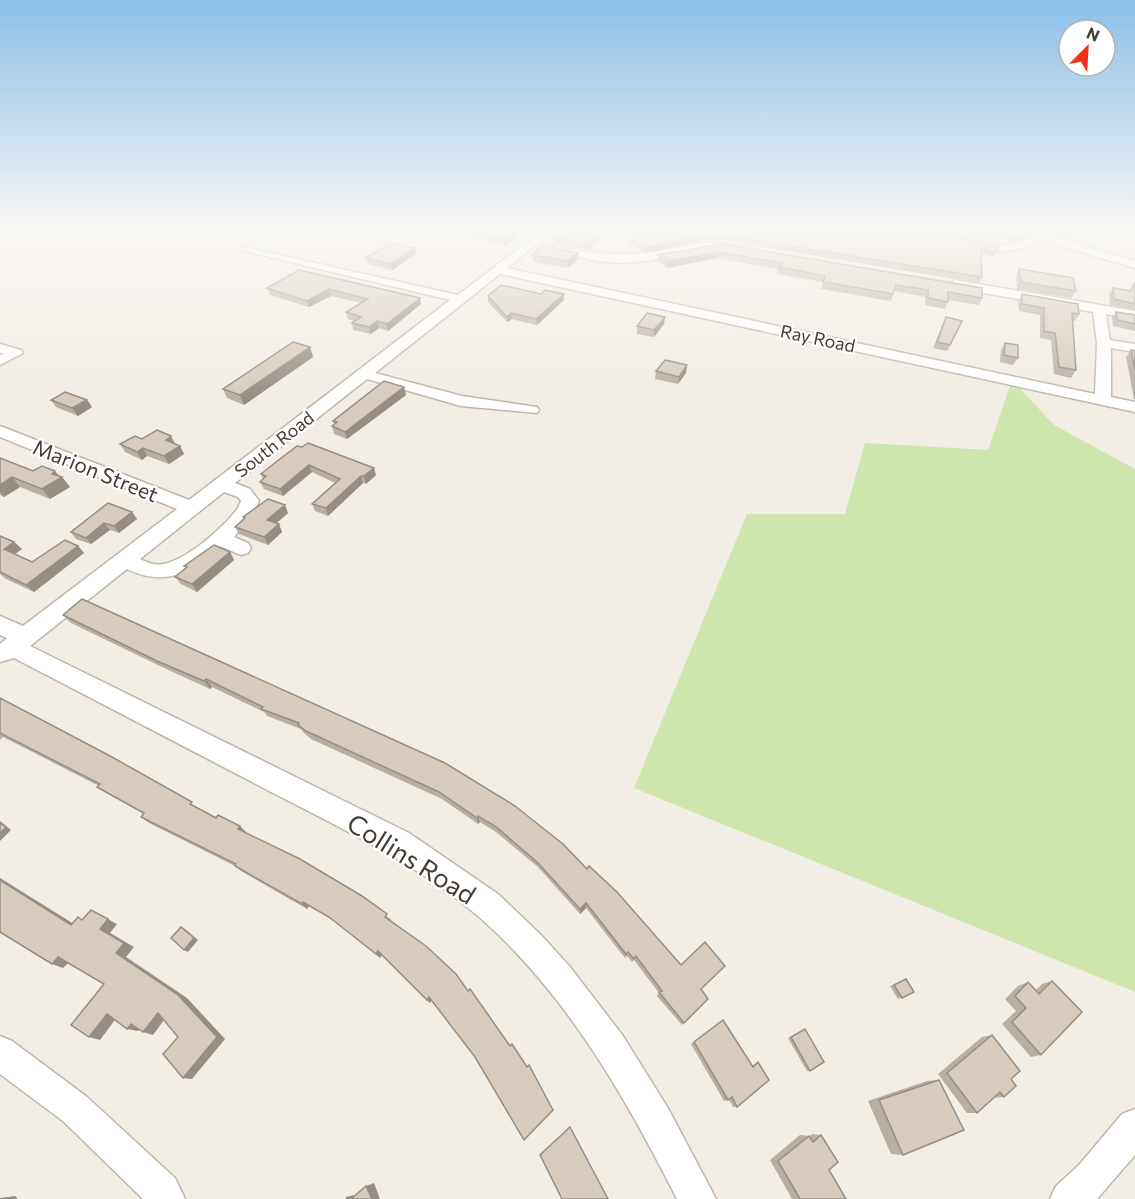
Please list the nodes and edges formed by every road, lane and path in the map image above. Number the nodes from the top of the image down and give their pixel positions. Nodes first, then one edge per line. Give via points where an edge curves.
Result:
1 (410, 287) edge
2 (476, 287) edge
3 (577, 287) edge
4 (972, 287) edge
5 (461, 299) junction
6 (1099, 309) junction
7 (1135, 315) edge
8 (1104, 343) junction
9 (0, 348) edge
10 (1135, 348) edge
11 (0, 362) edge
12 (364, 374) junction
13 (1102, 399) junction
14 (1135, 406) edge
15 (531, 410) dead end
16 (0, 431) edge
17 (222, 485) junction
18 (192, 508) junction
19 (218, 538) junction
20 (241, 548) dead end
21 (125, 560) junction
22 (9, 641) edge
23 (0, 1053) edge
24 (1135, 1127) edge
25 (166, 1199) edge
26 (697, 1199) edge
27 (1069, 1199) edge

1 - 5 street
2 - 5 street, South Road
3 - 13 street, Ray Road
4 - 6 street
5 - 12 street, South Road
6 - 7 street
6 - 8 street
8 - 10 street
8 - 13 street
9 - 11 street via 16,353
12 - 15 street via 461,401
12 - 17 street, South Road
13 - 14 street, Ray Road
16 - 18 street, Marion Street
17 - 18 street, South Road
17 - 19 street via 244,493 250,501 243,516
18 - 21 street, South Road
19 - 20 street
19 - 21 street via 184,565 169,570 148,570
21 - 22 street, South Road
22 - 26 street, Collins Road via 399,843 449,875 499,915 547,964 627,1071
23 - 25 street via 75,1109
24 - 27 street

